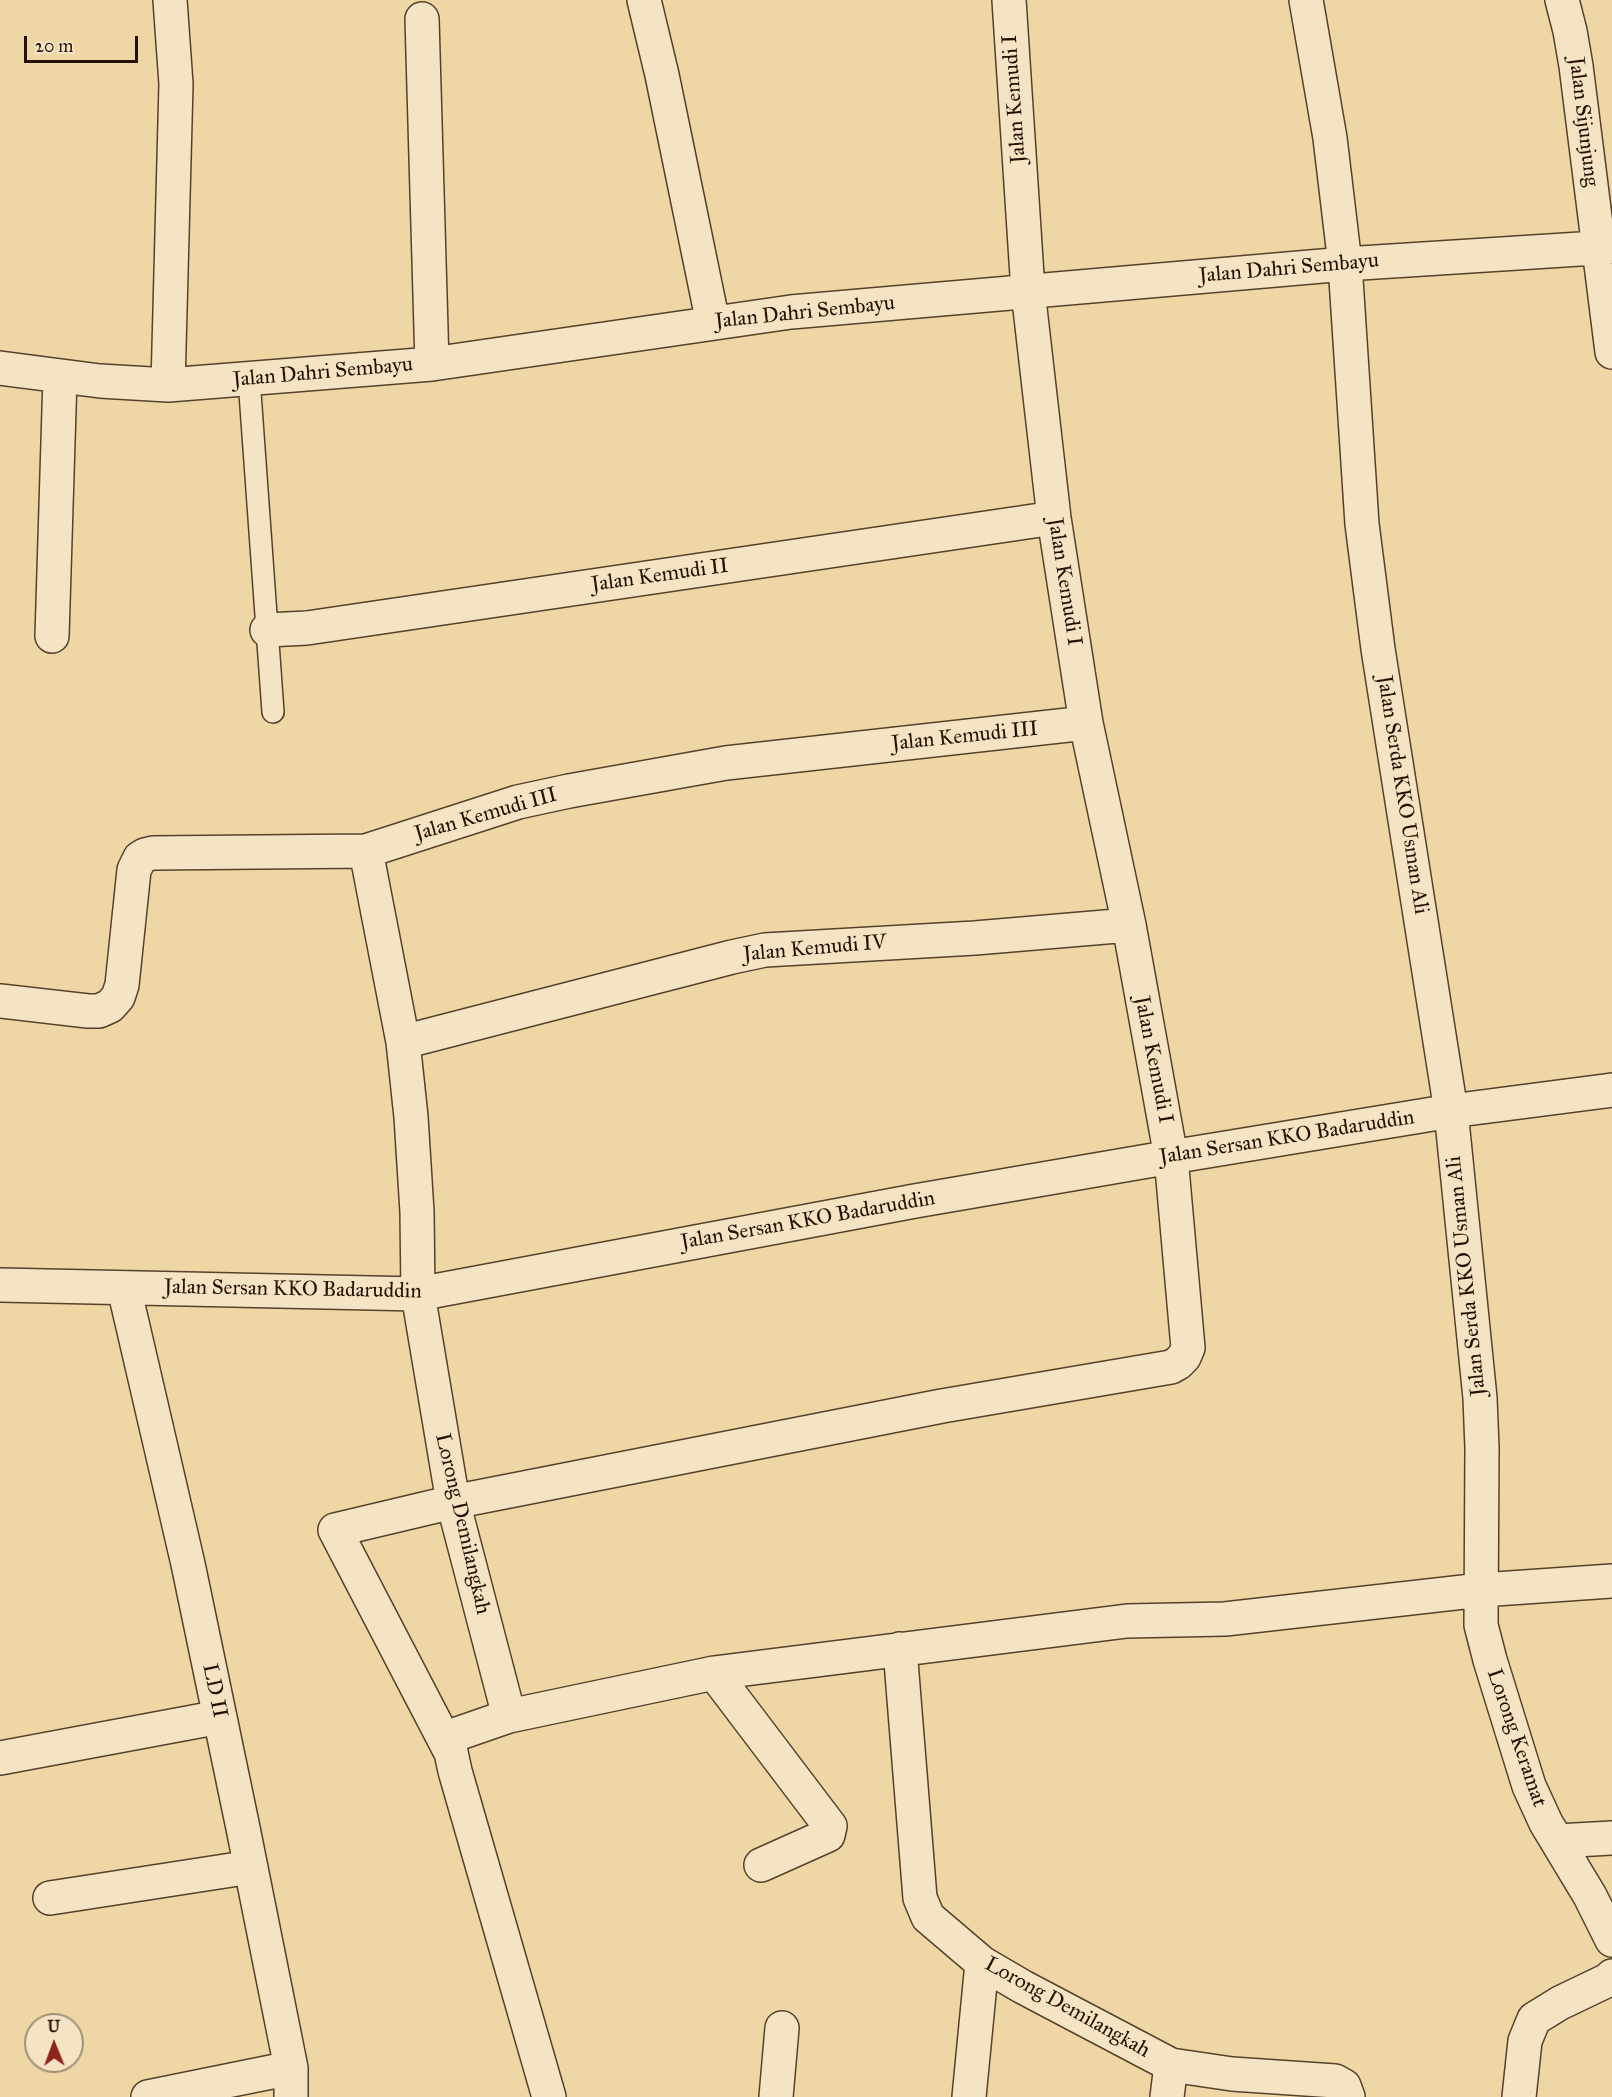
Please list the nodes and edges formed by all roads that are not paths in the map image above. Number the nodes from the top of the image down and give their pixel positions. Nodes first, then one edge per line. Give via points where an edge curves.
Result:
1 (170, 0) edge
2 (644, 0) edge
3 (1009, 0) edge
4 (1306, 0) edge
5 (1562, 0) edge
6 (422, 19) dead end
7 (1605, 247) edge
8 (1345, 264) junction
9 (1028, 291) junction
10 (714, 323) junction
11 (1612, 352) edge
12 (432, 364) junction
13 (0, 368) edge
14 (60, 377) junction
15 (249, 379) junction
16 (168, 385) junction
17 (1054, 518) junction
18 (267, 630) junction
19 (52, 636) dead end
20 (273, 711) dead end
21 (1086, 723) junction
22 (366, 851) junction
23 (1129, 925) junction
24 (0, 1000) edge
25 (403, 1042) junction
26 (1612, 1090) edge
27 (1451, 1111) junction
28 (1171, 1157) junction
29 (0, 1285) edge
30 (124, 1288) junction
31 (418, 1294) junction
32 (453, 1503) junction
33 (1612, 1581) edge
34 (1481, 1590) junction
35 (900, 1649) junction
36 (714, 1673) junction
37 (509, 1716) junction
38 (220, 1717) junction
39 (449, 1749) junction
40 (0, 1758) edge
41 (1612, 1838) edge
42 (1557, 1841) junction
43 (760, 1865) dead end
44 (251, 1867) junction
45 (50, 1898) dead end
46 (1612, 1940) edge
47 (982, 1963) junction
48 (1612, 1976) edge
49 (782, 2028) dead end
50 (1171, 2065) junction
51 (291, 2082) edge
52 (1346, 2091) edge
53 (148, 2097) edge
54 (549, 2097) edge
55 (776, 2097) edge
56 (969, 2097) edge
57 (1167, 2097) edge
58 (1519, 2097) edge

1 - 16 street via 176,84
2 - 10 street
3 - 9 street, Jalan Kemudi I
4 - 8 street, Jalan Serda KKO Usman Ali via 1330,138
5 - 7 street, Jalan Sijunjung
6 - 12 street
7 - 8 street, Jalan Dahri Sembayu
7 - 11 street, Jalan Sijunjung
8 - 9 street, Jalan Dahri Sembayu
8 - 27 street, Jalan Serda KKO Usman Ali via 1362,524
9 - 10 street, Jalan Dahri Sembayu via 791,312
9 - 17 street, Jalan Kemudi I
10 - 12 street, Jalan Dahri Sembayu
12 - 15 street, Jalan Dahri Sembayu
13 - 14 street, Jalan Dahri Sembayu
14 - 16 street, Jalan Dahri Sembayu
14 - 19 street
15 - 16 street, Jalan Dahri Sembayu
15 - 18 lane
17 - 18 street, Jalan Kemudi II via 319,626
17 - 21 street, Jalan Kemudi I
18 - 20 lane
21 - 22 street, Jalan Kemudi III via 726,763 518,802
21 - 23 street, Jalan Kemudi I
22 - 24 street, Jalan Kemudi III via 145,855 134,870 122,985 110,1006 88,1011
22 - 25 street
23 - 25 street, Jalan Kemudi IV via 975,939 765,950
23 - 28 street, Jalan Kemudi I
25 - 31 street via 417,1212
26 - 27 street, Jalan Sersan KKO Badaruddin
27 - 28 street, Jalan Sersan KKO Badaruddin
27 - 34 street, Jalan Serda KKO Usman Ali via 1480,1398
28 - 31 street, Jalan Sersan KKO Badaruddin
28 - 32 street, Jalan Kemudi I via 1188,1348 1184,1357 1171,1367 942,1406
29 - 30 street, Jalan Sersan KKO Badaruddin
30 - 31 street, Jalan Sersan KKO Badaruddin
30 - 38 street, LD II
31 - 32 street, Lorong Demilangkah
32 - 37 street, Lorong Demilangkah
32 - 39 street, Jalan Kemudi I via 335,1530
33 - 34 street
34 - 35 street via 1225,1619 1127,1621
34 - 42 street, Lorong Keramat via 1481,1625 1517,1753
35 - 36 street
35 - 47 street, Lorong Demilangkah via 920,1898 928,1917
36 - 37 street
36 - 43 street via 830,1826 828,1835
37 - 39 street via 457,1734 451,1738
38 - 40 street
38 - 44 street, LD II
39 - 54 street
41 - 42 street
42 - 46 street, Lorong Keramat
44 - 45 street
44 - 51 street, LD II
47 - 50 street, Lorong Demilangkah
47 - 56 street
48 - 58 street via 1534,2019 1526,2041
49 - 55 street
50 - 52 street, Lorong Demilangkah via 1232,2074 1325,2079 1335,2081
50 - 57 street
51 - 53 street

